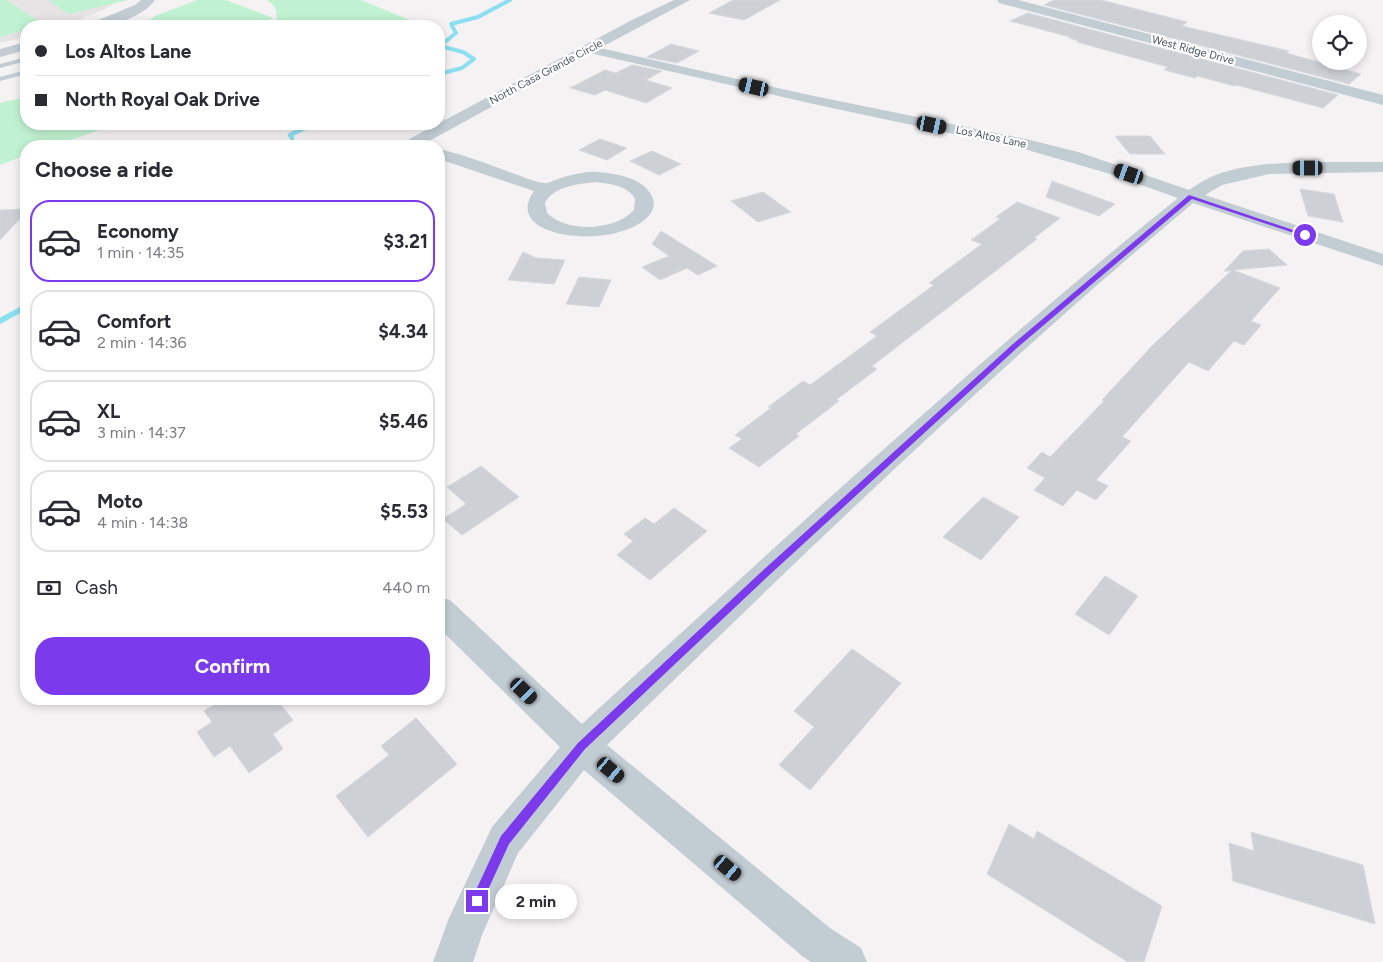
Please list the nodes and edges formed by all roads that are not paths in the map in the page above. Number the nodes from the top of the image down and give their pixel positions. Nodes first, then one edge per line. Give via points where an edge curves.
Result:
1 (149, 0) edge
2 (684, 0) edge
3 (1002, 0) edge
4 (111, 20) edge
5 (20, 48) edge
6 (589, 49) junction
7 (0, 53) edge
8 (20, 61) edge
9 (0, 66) edge
10 (20, 74) edge
11 (0, 79) edge
12 (1383, 100) edge
13 (445, 128) edge
14 (441, 130) edge
15 (423, 140) edge
16 (445, 156) edge
17 (1383, 167) edge
18 (547, 190) junction
19 (1191, 196) junction
20 (1383, 260) edge
21 (445, 615) edge
22 (582, 746) junction
23 (453, 962) edge
24 (847, 962) edge

1 - 4 street via 140,8
2 - 6 street, North Casa Grande Circle
3 - 12 street, West Ridge Drive
5 - 7 street
6 - 13 street, North Casa Grande Circle
6 - 19 street, Los Altos Lane via 1026,144
8 - 9 lane
10 - 11 lane
14 - 15 street, North Casa Grande Circle
16 - 18 street
17 - 19 street via 1269,169 1216,181
18 - 18 street via 577,179 613,179 639,190 645,198 645,208 626,224 593,232 575,231 559,228 538,215 536,206
19 - 20 street, Los Altos Lane
19 - 22 street via 1016,345
21 - 22 street
22 - 23 street via 505,840 463,932
22 - 24 street via 816,942

